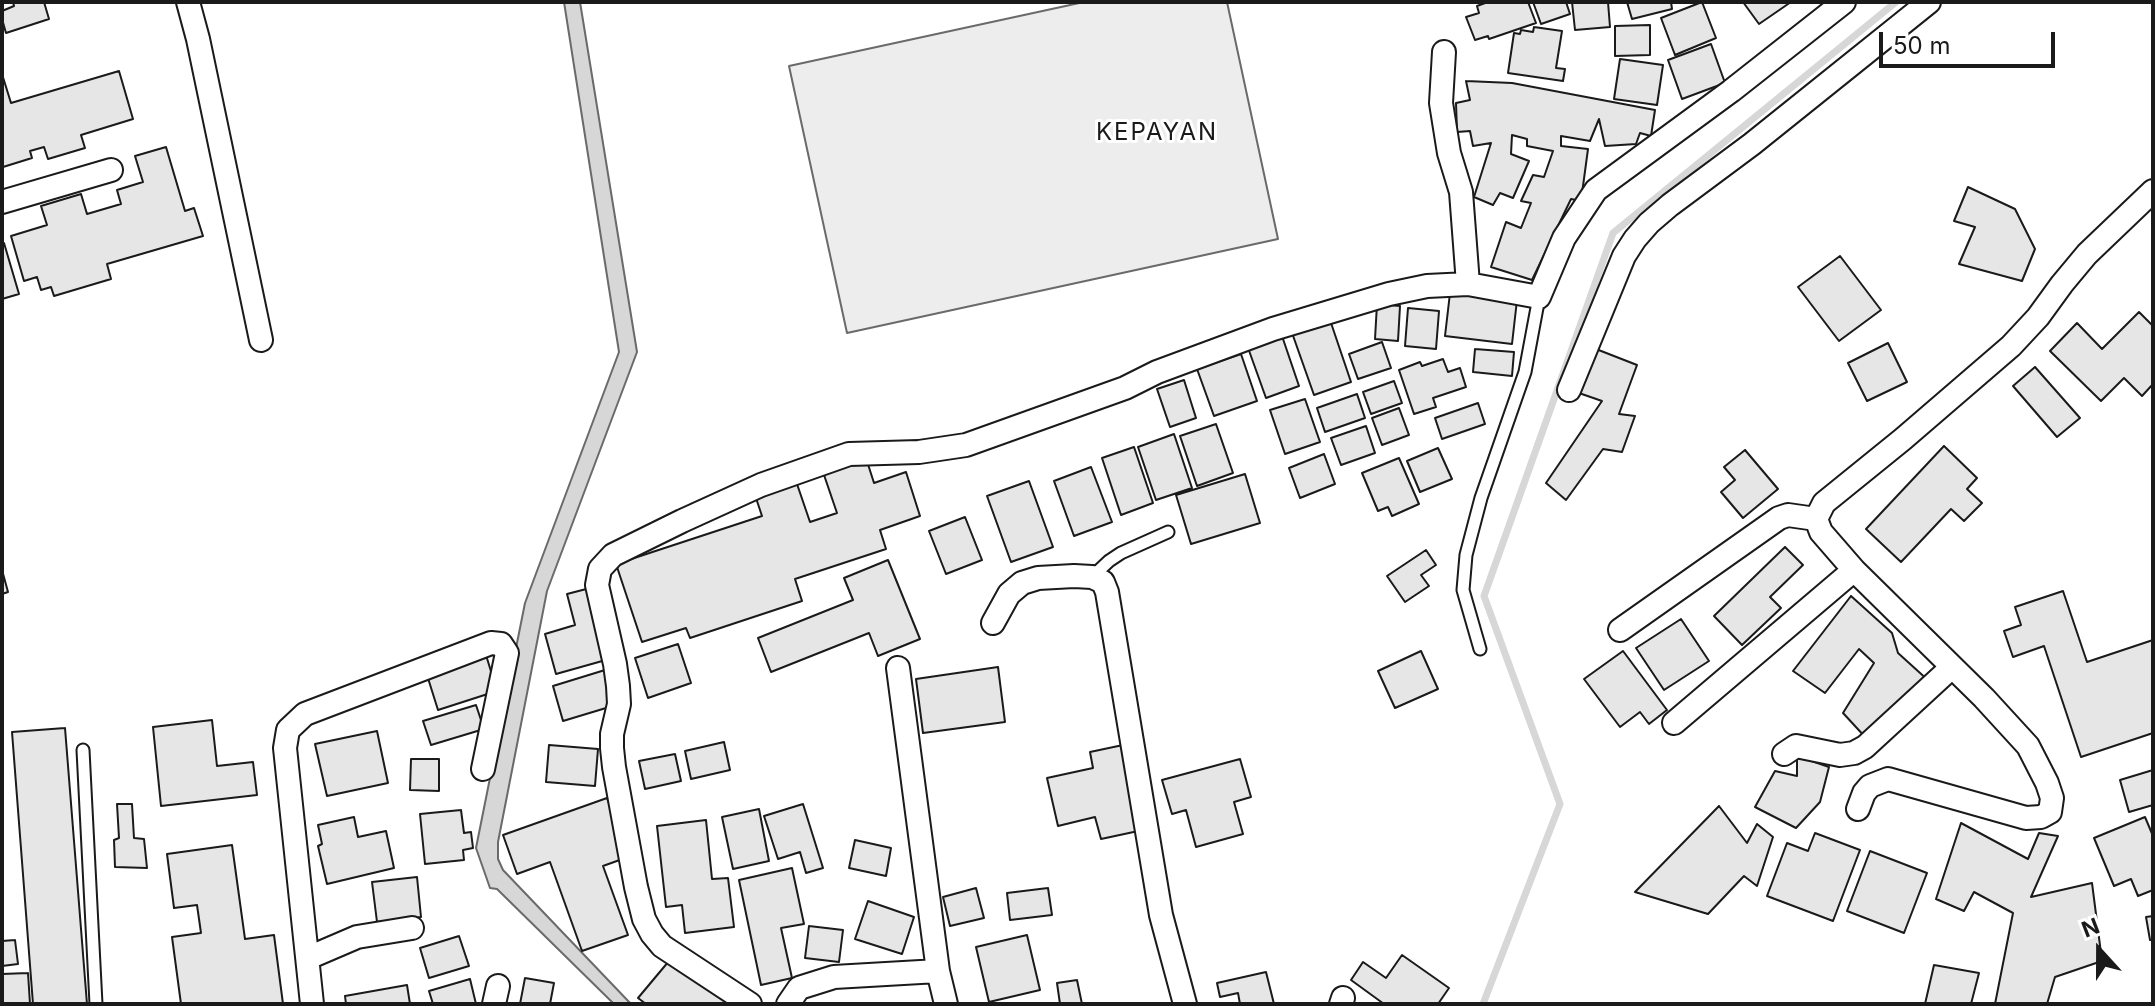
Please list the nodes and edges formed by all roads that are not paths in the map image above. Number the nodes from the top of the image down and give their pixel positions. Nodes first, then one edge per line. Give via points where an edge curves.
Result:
1 (188, 2) edge
2 (1844, 2) edge
3 (1929, 2) edge
4 (1444, 52) dead end
5 (111, 170) dead end
6 (2153, 191) edge
7 (2, 202) edge
8 (1468, 284) junction
9 (1539, 297) junction
10 (261, 340) dead end
11 (1569, 390) dead end
12 (1816, 519) junction
13 (1168, 532) dead end
14 (1854, 570) junction
15 (1092, 577) junction
16 (993, 623) dead end
17 (1620, 630) dead end
18 (1480, 649) dead end
19 (1952, 667) junction
20 (898, 668) dead end
21 (1674, 723) dead end
22 (83, 750) dead end
23 (1784, 754) dead end
24 (483, 769) dead end
25 (1858, 809) dead end
26 (412, 928) dead end
27 (308, 958) junction
28 (938, 971) junction
29 (96, 1004) edge
30 (312, 1004) edge
31 (750, 1004) edge
32 (788, 1004) edge
33 (946, 1004) edge
34 (1185, 1004) edge

1 - 10 street
2 - 9 street via 1596,190 1564,238
3 - 11 street via 1649,223 1624,256
4 - 8 street via 1441,103 1461,192
5 - 7 street
6 - 12 street via 2087,254 2011,346 1824,503
8 - 9 street
8 - 31 street via 1389,294 1273,329 966,445 849,454 761,485 613,555 600,569 597,585 617,675 614,767 644,919 662,946
9 - 18 lane via 1525,372 1466,555 1463,590
12 - 14 street
12 - 17 street via 1779,518
13 - 15 lane via 1121,553
14 - 19 street
14 - 21 street
15 - 16 street via 1022,583 1009,594
15 - 34 street via 1103,582 1107,592 1161,915
19 - 23 street via 1854,753 1796,746
19 - 25 street via 2028,746 2047,783 2050,812 2026,818 1888,779 1870,786
20 - 28 street
22 - 29 lane
24 - 27 street via 507,653 501,644 491,643 305,714 288,730 285,748
26 - 27 street via 357,937
27 - 30 street
28 - 32 street via 834,977 799,988
28 - 33 street

